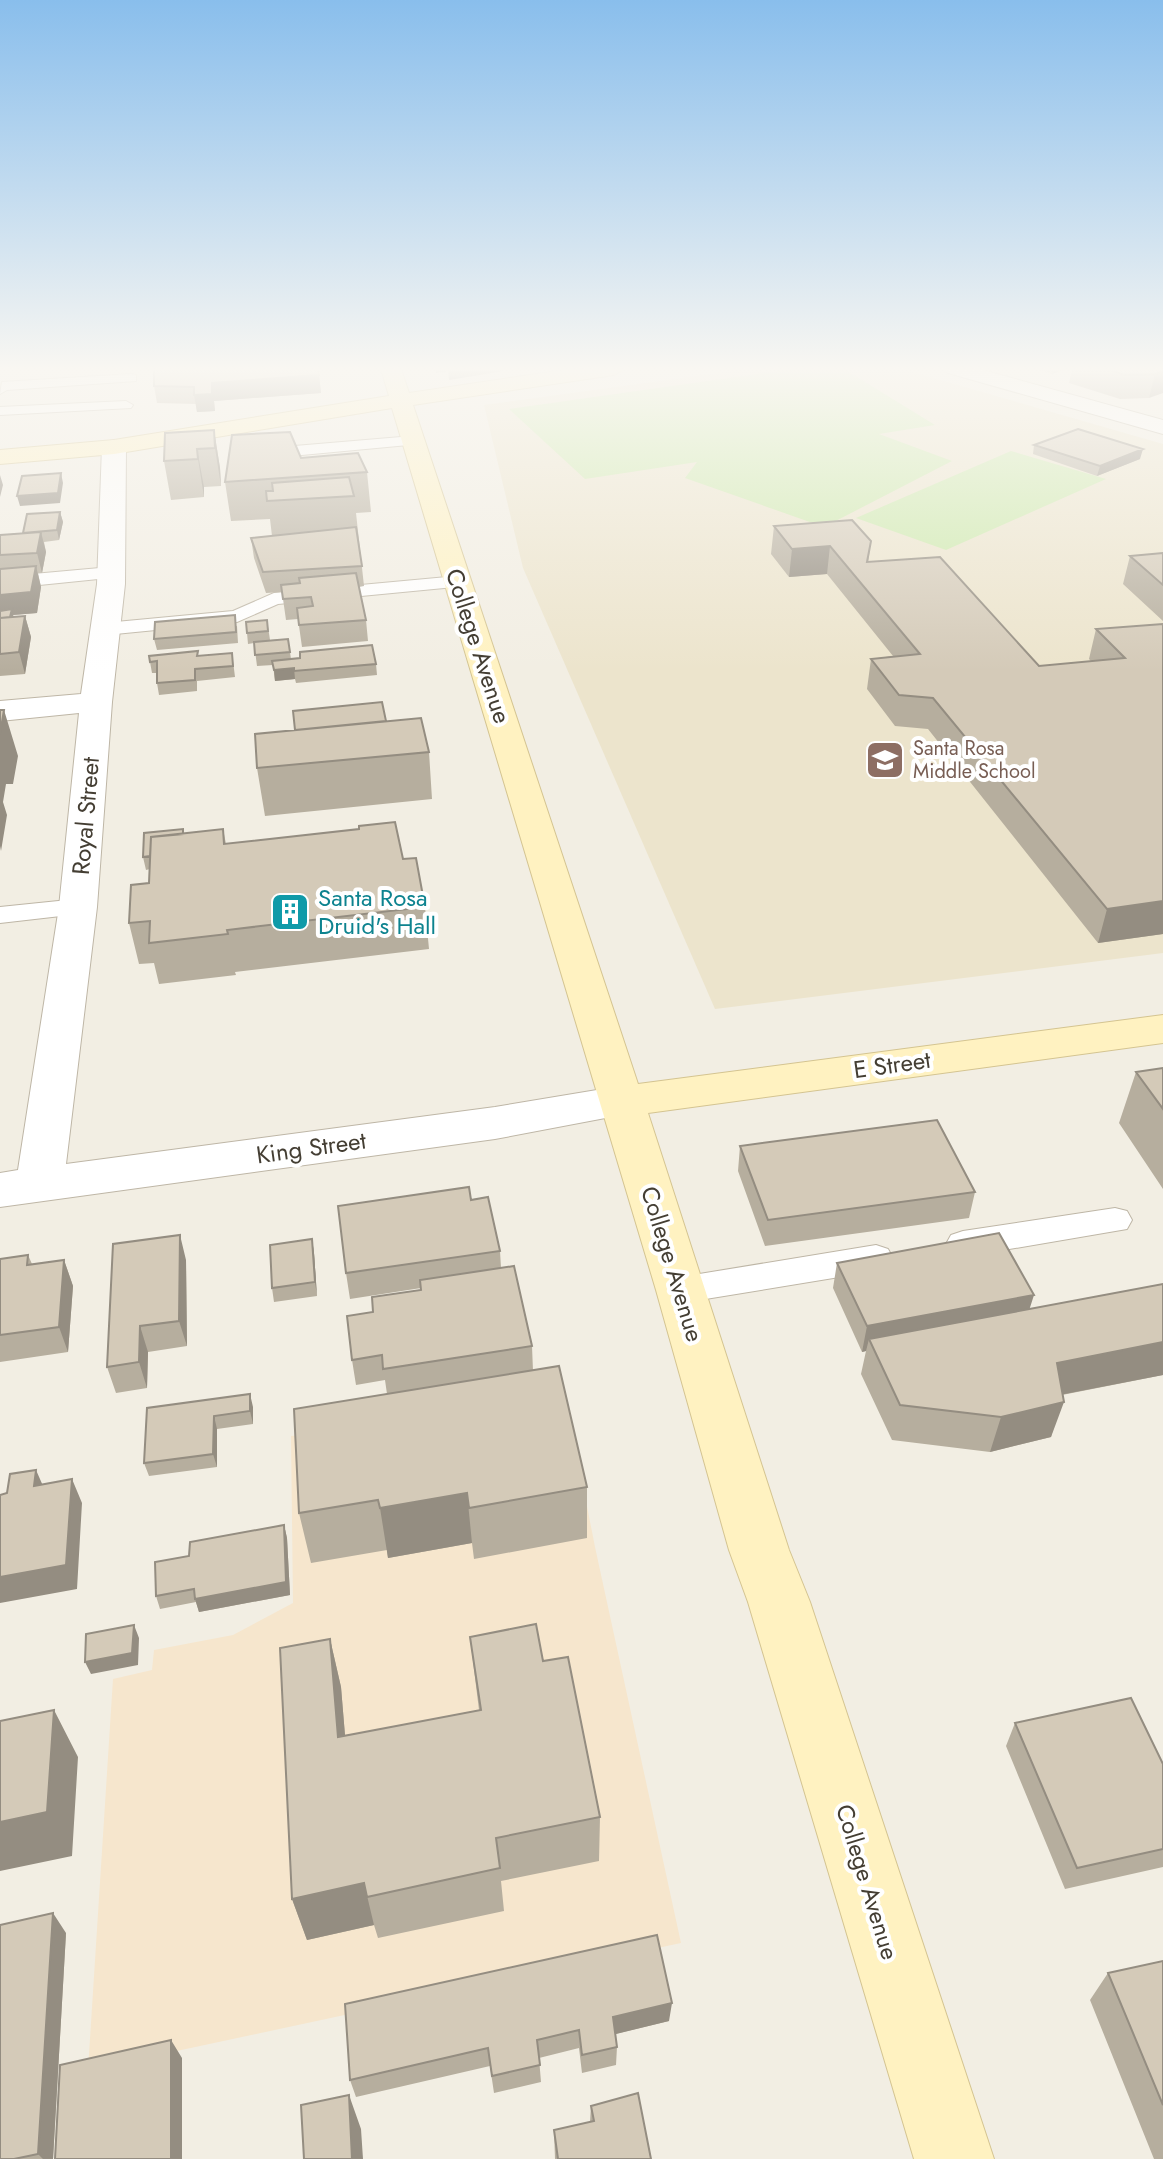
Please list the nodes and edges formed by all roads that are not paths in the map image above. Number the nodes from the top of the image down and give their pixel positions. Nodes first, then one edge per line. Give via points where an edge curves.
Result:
1 (113, 470) edge
2 (422, 470) edge
3 (111, 573) junction
4 (458, 582) junction
5 (0, 583) edge
6 (105, 629) junction
7 (96, 702) junction
8 (0, 711) edge
9 (78, 907) junction
10 (0, 915) edge
11 (1163, 1029) edge
12 (621, 1101) junction
13 (20, 1187) edge
14 (1115, 1220) dead end
15 (681, 1290) junction
16 (954, 2159) edge

1 - 3 street, Royal Street
2 - 4 main road, College Avenue
3 - 5 lane
3 - 6 street, Royal Street
4 - 6 lane via 274,599 237,616
4 - 12 main road, College Avenue
6 - 7 street, Royal Street
7 - 8 street
7 - 9 street, Royal Street
9 - 10 lane
9 - 13 street, Royal Street
11 - 12 main road, E Street
12 - 13 street, King Street
12 - 15 main road, College Avenue
14 - 15 lane
15 - 16 main road, College Avenue

